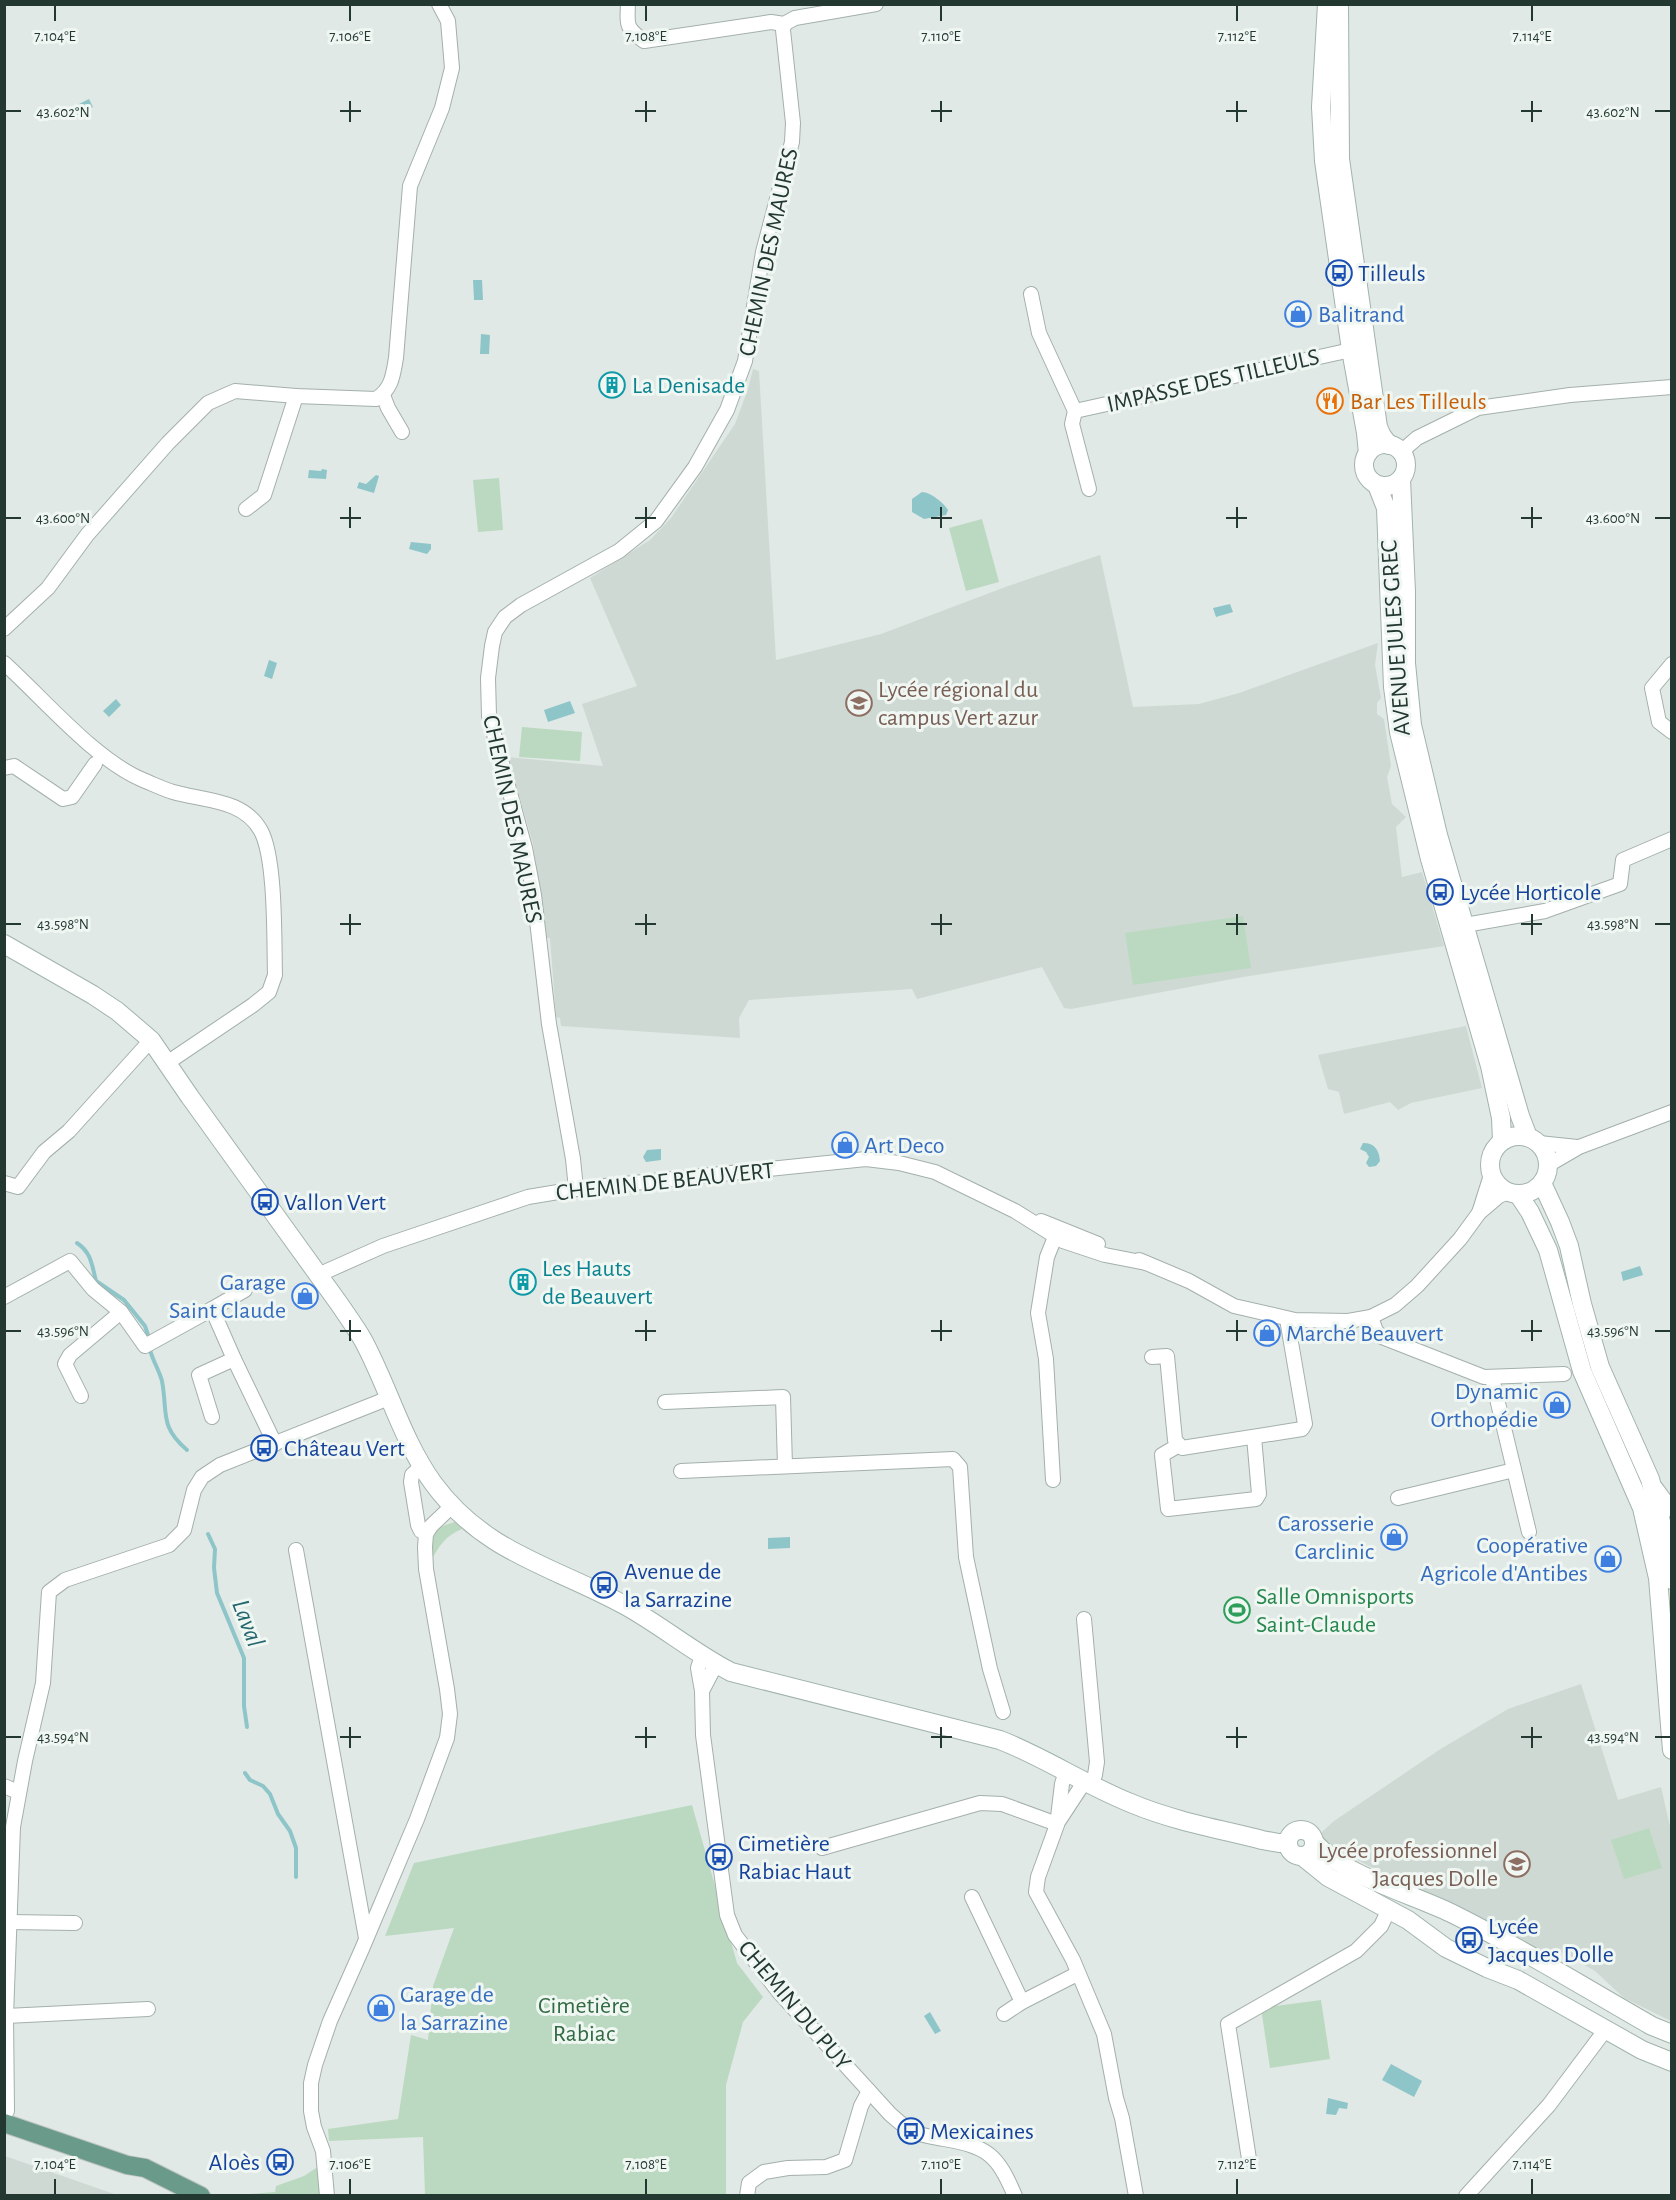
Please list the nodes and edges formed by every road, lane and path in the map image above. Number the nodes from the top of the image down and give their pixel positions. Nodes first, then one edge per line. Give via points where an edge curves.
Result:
1 (439, 4) edge
2 (628, 4) edge
3 (876, 4) edge
4 (1327, 4) edge
5 (1339, 4) edge
6 (784, 24) junction
7 (1031, 294) dead end
8 (1351, 350) junction
9 (1671, 387) edge
10 (383, 395) junction
11 (296, 396) junction
12 (1075, 411) junction
13 (402, 432) dead end
14 (1395, 448) junction
15 (1368, 453) junction
16 (1401, 479) junction
17 (1377, 485) junction
18 (1089, 489) dead end
19 (246, 509) dead end
20 (4, 629) edge
21 (4, 663) edge
22 (1671, 664) edge
23 (1671, 732) edge
24 (95, 764) dead end
25 (4, 768) edge
26 (1671, 839) edge
27 (1474, 924) junction
28 (4, 944) edge
29 (151, 1040) junction
30 (167, 1063) junction
31 (1671, 1112) edge
32 (1502, 1140) junction
33 (1533, 1140) junction
34 (1579, 1147) junction
35 (1548, 1165) junction
36 (1491, 1175) junction
37 (4, 1183) edge
38 (1542, 1183) junction
39 (576, 1189) junction
40 (1513, 1193) junction
41 (1015, 1211) junction
42 (1479, 1213) junction
43 (1054, 1237) junction
44 (1146, 1263) junction
45 (318, 1275) junction
46 (245, 1290) dead end
47 (4, 1297) edge
48 (212, 1309) junction
49 (121, 1312) junction
50 (1371, 1317) junction
51 (1287, 1318) junction
52 (1152, 1357) dead end
53 (234, 1359) junction
54 (1564, 1374) dead end
55 (1492, 1378) junction
56 (81, 1396) dead end
57 (389, 1398) junction
58 (665, 1402) dead end
59 (212, 1417) dead end
60 (1254, 1437) junction
61 (275, 1444) junction
62 (1179, 1445) junction
63 (422, 1466) junction
64 (785, 1466) junction
65 (1514, 1470) junction
66 (681, 1471) dead end
67 (1650, 1479) junction
68 (1053, 1480) dead end
69 (1398, 1498) dead end
70 (452, 1506) junction
71 (1671, 1510) edge
72 (1529, 1532) dead end
73 (426, 1534) junction
74 (296, 1550) dead end
75 (1671, 1580) edge
76 (1084, 1619) dead end
77 (709, 1660) junction
78 (1003, 1712) dead end
79 (1671, 1750) edge
80 (1066, 1771) junction
81 (1088, 1782) junction
82 (4, 1786) edge
83 (18, 1792) junction
84 (1057, 1823) junction
85 (822, 1848) dead end
86 (1308, 1849) junction
87 (972, 1897) dead end
88 (1389, 1909) junction
89 (9, 1922) junction
90 (75, 1923) dead end
91 (366, 1939) junction
92 (1077, 1974) junction
93 (1022, 2002) junction
94 (148, 2009) dead end
95 (1004, 2014) dead end
96 (6, 2016) edge
97 (1606, 2030) junction
98 (1671, 2034) edge
99 (1671, 2061) edge
100 (5, 2065) edge
101 (868, 2091) junction
102 (4, 2114) edge
103 (4, 2122) edge
104 (1249, 2158) dead end
105 (127, 2165) junction
106 (180, 2196) edge
107 (201, 2196) edge
108 (327, 2196) edge
109 (747, 2196) edge
110 (1015, 2196) edge
111 (1136, 2196) edge
112 (1466, 2196) edge

1 - 10 street via 448,21 452,68 442,108 410,186 396,358 391,385
2 - 6 street via 627,25 644,40 771,22
3 - 6 street via 795,18
4 - 8 street via 1322,107 1324,161
5 - 14 street via 1340,159 1378,427
6 - 39 street, CHEMIN DES MAURES via 792,142 763,252 745,361 728,410 695,467 656,521 619,551 505,616 492,646 489,716 534,895 549,1024
7 - 12 street, IMPASSE DES TILLEULS via 1039,333
8 - 12 street, IMPASSE DES TILLEULS
8 - 15 street
9 - 14 street via 1478,408
10 - 11 street via 376,399
10 - 13 street
11 - 19 street via 264,495
11 - 20 street via 235,390 208,403 168,442 87,535 48,588
12 - 18 street, IMPASSE DES TILLEULS via 1072,424
14 - 15 street via 1374,447
14 - 16 street via 1406,466
15 - 17 street via 1364,467
16 - 17 street via 1386,486
16 - 27 street, AVENUE JULES GREC via 1406,674 1412,725 1427,793
17 - 32 street, AVENUE JULES GREC via 1386,508 1393,687 1399,732 1430,859 1490,1066
21 - 30 street via 103,755 140,779 231,805 250,815 262,832 270,861 275,975 269,992
22 - 23 street via 1652,688 1659,722
24 - 25 street via 67,799 14,766
26 - 27 street via 1623,860 1620,884 1545,911
27 - 33 street, AVENUE JULES GREC via 1520,1116
28 - 29 street via 93,994
29 - 30 street
29 - 37 street via 69,1131 44,1152 18,1187
30 - 45 street
31 - 34 street
32 - 33 street via 1519,1135
32 - 36 street via 1490,1157
33 - 34 street
33 - 35 street via 1544,1149
34 - 35 street
35 - 38 street
36 - 40 street
36 - 42 street, CHEMIN DE BEAUVERT
38 - 40 street via 1527,1193
38 - 67 street via 1569,1246 1600,1367
39 - 41 street, CHEMIN DE BEAUVERT via 866,1159 935,1172
39 - 45 street, CHEMIN DE BEAUVERT via 528,1197 459,1220 383,1246
40 - 42 street, CHEMIN DE BEAUVERT via 1499,1196
40 - 79 street via 1530,1212 1548,1250 1585,1380 1642,1508 1658,1578
41 - 43 street, CHEMIN DE BEAUVERT
41 - 44 street, CHEMIN DE BEAUVERT
42 - 50 street, CHEMIN DE BEAUVERT via 1417,1286 1395,1305
43 - 44 street, CHEMIN DE BEAUVERT via 1105,1255
43 - 68 street via 1038,1313 1046,1359
44 - 51 street, CHEMIN DE BEAUVERT via 1234,1306
45 - 57 street via 362,1339
46 - 48 street
47 - 49 street via 70,1261 93,1289
48 - 49 street via 145,1346
48 - 53 street
49 - 56 street via 70,1354 65,1364
50 - 51 street, CHEMIN DE BEAUVERT via 1312,1322
50 - 55 street via 1382,1337
51 - 60 street via 1305,1424 1302,1429
52 - 62 street via 1167,1356 1175,1440
53 - 59 street via 199,1375
53 - 61 street
54 - 55 street
55 - 65 street
57 - 61 street
57 - 63 street
58 - 64 street via 783,1397
60 - 62 street via 1182,1448
60 - 62 street via 1259,1494 1256,1499 1168,1509 1162,1455
61 - 83 street via 220,1465 202,1477 194,1490 184,1530 169,1545 65,1580 50,1592 43,1683
63 - 70 street
63 - 73 street via 412,1475 411,1482 418,1526
64 - 66 street
64 - 78 street via 954,1459 958,1462 966,1557
65 - 69 street
65 - 72 street
67 - 71 street
67 - 75 street via 1667,1545
70 - 73 street
70 - 77 street via 495,1542 626,1606
73 - 91 street via 426,1569 450,1714 447,1738
74 - 91 street
76 - 81 street via 1097,1762 1095,1775
77 - 80 street via 731,1672 1000,1740
77 - 101 street, CHEMIN DU PUY via 698,1668 702,1735 730,1925 778,1992
80 - 81 street
80 - 84 street
81 - 84 street
81 - 86 street via 1147,1810 1262,1840 1288,1843 1291,1851
82 - 83 street
83 - 89 street
84 - 85 street via 1002,1804 980,1803
84 - 92 street via 1036,1892
86 - 88 street via 1328,1877
86 - 98 street via 1321,1850 1404,1894 1451,1913
87 - 93 street
88 - 97 street via 1446,1948 1518,1980
88 - 104 street via 1381,1926 1356,1951 1228,2024
89 - 90 street
89 - 96 street
91 - 108 street via 330,2021 311,2083 311,2111 323,2151
92 - 93 street
92 - 111 street via 1104,2034
93 - 95 street
94 - 96 street
96 - 100 street
97 - 99 street
97 - 112 street via 1549,2105
100 - 102 street
101 - 109 street via 845,2160 826,2167 764,2172 749,2183
101 - 110 street, CHEMIN DU PUY via 911,2131 984,2150 1001,2167
103 - 105 main road
105 - 106 main road via 138,2175
105 - 107 main road via 145,2168

